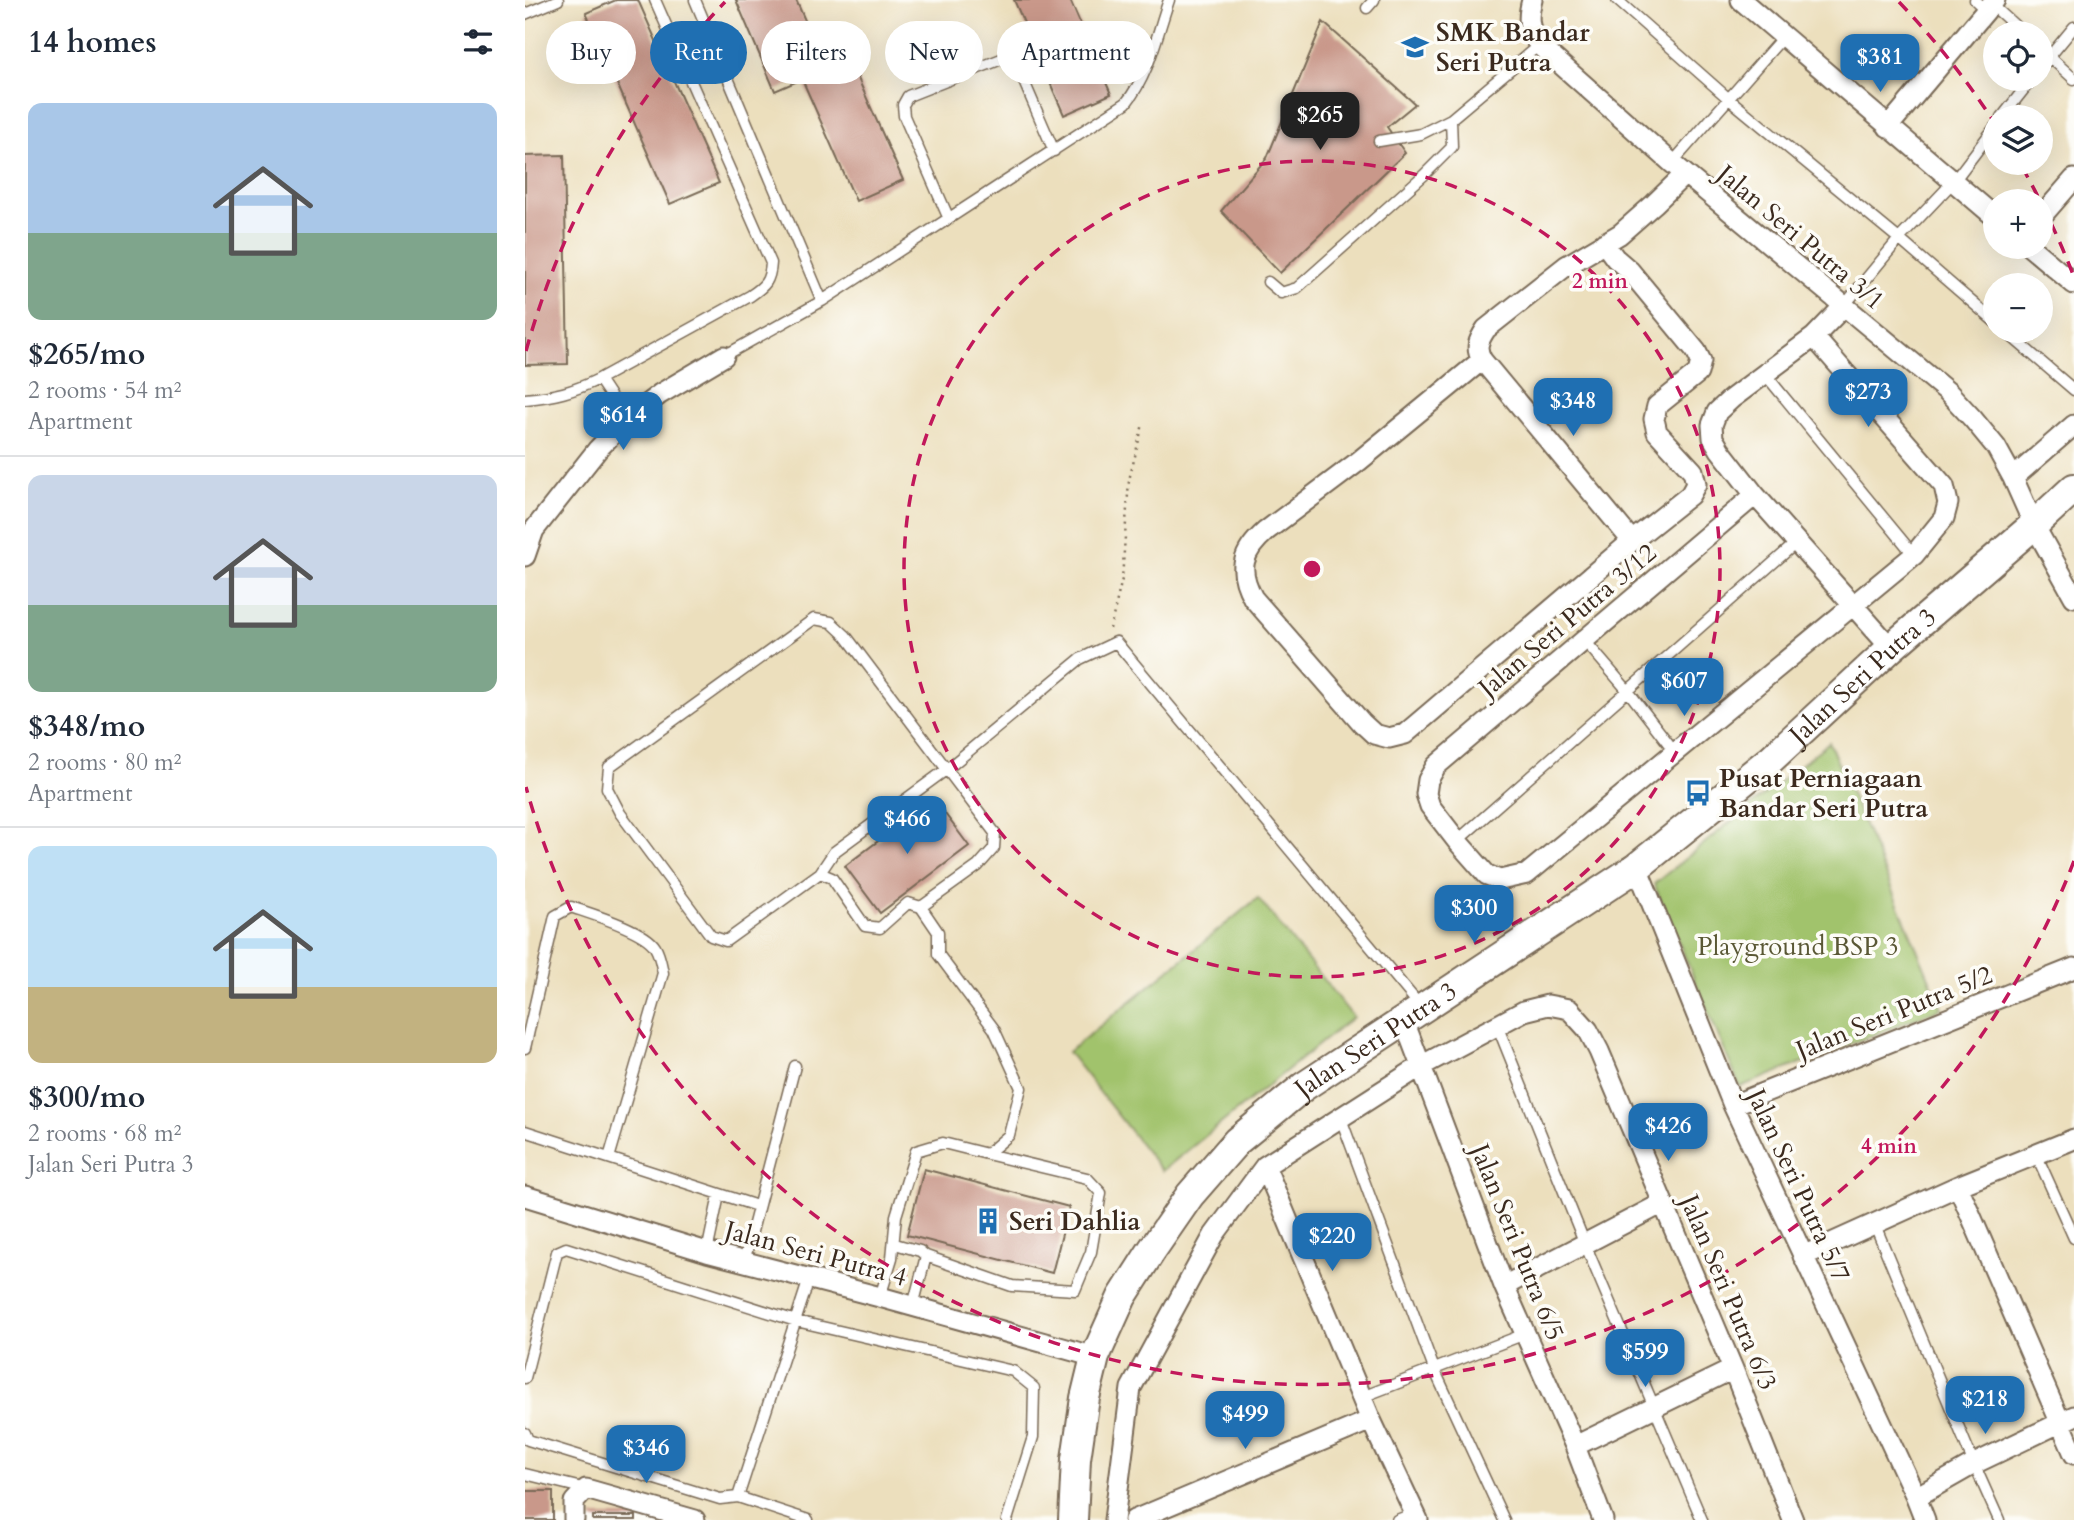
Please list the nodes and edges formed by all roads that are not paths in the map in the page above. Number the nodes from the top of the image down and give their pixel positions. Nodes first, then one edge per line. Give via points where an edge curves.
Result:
1 (558, 0) edge
2 (655, 0) edge
3 (695, 0) edge
4 (1169, 0) edge
5 (1532, 0) edge
6 (1617, 0) edge
7 (1752, 4) edge
8 (1987, 4) edge
9 (525, 14) edge
10 (2008, 21) edge
11 (2074, 27) edge
12 (1783, 37) junction
13 (1539, 45) junction
14 (2053, 46) edge
15 (2053, 60) edge
16 (2074, 79) edge
17 (2023, 91) edge
18 (1728, 99) junction
19 (2011, 105) edge
20 (1451, 118) junction
21 (1888, 127) junction
22 (1379, 141) dead end
23 (1983, 143) edge
24 (1054, 151) junction
25 (1678, 168) junction
26 (2074, 179) edge
27 (1954, 181) junction
28 (2053, 203) edge
29 (1983, 206) edge
30 (949, 219) junction
31 (1899, 239) junction
32 (1604, 243) junction
33 (2044, 259) edge
34 (1268, 282) dead end
35 (2074, 284) edge
36 (822, 301) junction
37 (1843, 307) junction
38 (1983, 312) edge
39 (1814, 337) junction
40 (2019, 343) edge
41 (725, 356) joint
42 (1482, 360) junction
43 (1765, 374) junction
44 (599, 379) junction
45 (2074, 390) edge
46 (525, 399) edge
47 (626, 420) junction
48 (2074, 425) edge
49 (2013, 478) junction
50 (2074, 488) edge
51 (1755, 495) junction
52 (2034, 526) junction
53 (530, 527) edge
54 (1632, 541) junction
55 (1797, 542) junction
56 (1914, 555) junction
57 (525, 556) edge
58 (2074, 597) edge
59 (1852, 605) junction
60 (1585, 641) junction
61 (1891, 648) junction
62 (1628, 691) junction
63 (1675, 752) junction
64 (947, 769) junction
65 (1457, 841) junction
66 (1637, 867) junction
67 (820, 873) junction
68 (921, 907) junction
69 (2074, 968) edge
70 (1413, 1015) junction
71 (1497, 1025) junction
72 (525, 1048) edge
73 (795, 1066) dead end
74 (1420, 1066) junction
75 (1733, 1105) junction
76 (1341, 1116) junction
77 (525, 1130) edge
78 (2074, 1139) edge
79 (987, 1154) junction
80 (2036, 1154) junction
81 (609, 1158) junction
82 (1265, 1166) junction
83 (1958, 1186) junction
84 (719, 1195) junction
85 (525, 1196) edge
86 (1663, 1203) junction
87 (757, 1206) junction
88 (1875, 1225) junction
89 (2074, 1238) edge
90 (895, 1244) junction
91 (1585, 1244) junction
92 (707, 1252) junction
93 (926, 1256) junction
94 (1803, 1256) junction
95 (744, 1262) junction
96 (809, 1279) junction
97 (1504, 1286) junction
98 (880, 1297) junction
99 (913, 1306) junction
100 (796, 1321) junction
101 (1525, 1335) junction
102 (1095, 1357) junction
103 (1733, 1368) junction
104 (1433, 1369) junction
105 (525, 1378) edge
106 (1362, 1397) junction
107 (1655, 1407) junction
108 (2067, 1419) edge
109 (1371, 1420) junction
110 (525, 1433) edge
111 (1575, 1446) junction
112 (2074, 1454) edge
113 (1974, 1464) junction
114 (525, 1474) edge
115 (586, 1489) junction
116 (738, 1497) junction
117 (1916, 1497) junction
118 (645, 1513) edge
119 (1410, 1518) edge
120 (1598, 1518) edge
121 (574, 1520) edge
122 (695, 1520) edge
123 (808, 1520) edge
124 (1007, 1520) edge
125 (1073, 1520) edge
126 (1114, 1520) edge
127 (1134, 1520) edge
128 (1504, 1520) edge
129 (1702, 1520) edge
130 (1793, 1520) edge
131 (1925, 1520) edge
132 (1999, 1520) edge

1 - 9 lane
2 - 44 lane via 771,263 770,275 750,296
3 - 36 lane
4 - 24 lane via 1136,91 1114,112
5 - 13 street via 1530,33
6 - 18 lane
7 - 12 street
8 - 10 lane
8 - 21 street
11 - 14 lane
12 - 18 lane
12 - 21 street
13 - 20 lane
13 - 25 street, Jalan Seri Putra 3/1
15 - 16 lane
17 - 19 lane
18 - 25 lane
18 - 31 lane
20 - 22 lane via 1421,134
20 - 34 lane via 1452,147 1424,175 1297,288 1282,293
21 - 27 street
23 - 27 lane
24 - 30 lane
24 - 30 lane via 1012,58 908,96 904,116
25 - 32 street via 1628,226
25 - 37 street, Jalan Seri Putra 3/1
26 - 28 street
27 - 29 street
27 - 31 lane
30 - 36 lane
31 - 37 lane
31 - 38 lane
32 - 42 street via 1566,266 1486,330 1479,340
32 - 54 street via 1701,361 1698,373 1657,406 1654,419 1657,432 1693,471 1696,484 1690,495
33 - 35 street
36 - 41 lane
37 - 39 street
37 - 49 street, Jalan Seri Putra 3/1 via 1948,392 1996,447
39 - 43 street
39 - 56 street via 1944,486 1948,503 1944,518
40 - 45 lane
41 - 47 street
42 - 54 street
42 - 54 street via 1254,541 1245,554 1243,571 1253,598 1362,723 1374,734 1389,738 1405,734
43 - 51 street via 1717,412 1712,425 1720,450
43 - 56 lane
44 - 46 lane via 556,396
44 - 47 lane
47 - 53 street
48 - 49 street
49 - 52 street, Jalan Seri Putra 3/1
50 - 52 street, Jalan Seri Putra 3
51 - 55 street
51 - 60 street, Jalan Seri Putra 3/12
52 - 58 street, Jalan Seri Putra 3/1
52 - 61 street, Jalan Seri Putra 3
53 - 57 street
55 - 59 street
55 - 62 lane
56 - 59 street
59 - 61 street
59 - 63 street
60 - 62 lane
60 - 65 street, Jalan Seri Putra 3/12 via 1436,766 1426,794
61 - 66 street, Jalan Seri Putra 3 via 1771,759
62 - 63 lane
62 - 65 lane
63 - 65 street via 1527,874 1500,880 1487,875
64 - 67 lane via 834,852
64 - 67 lane via 846,636 831,622 814,619 608,767 607,788 619,813 712,936 726,941
64 - 68 lane via 995,833 994,848 978,866
64 - 70 lane via 1080,659 1116,642
66 - 70 street, Jalan Seri Putra 3
66 - 75 street, Jalan Seri Putra 5/7
67 - 68 lane via 832,878 865,926 880,928 908,904
68 - 79 lane via 938,932 938,954 994,1029 1021,1088 1009,1135
69 - 75 street, Jalan Seri Putra 5/2
70 - 74 street, Jalan Seri Putra 6/5
70 - 102 street, Jalan Seri Putra 3 via 1303,1087 1237,1140 1190,1195 1152,1250 1122,1297
71 - 74 street, Jalan Seri Putra 6/3
71 - 86 street, Jalan Seri Putra 6/3 via 1548,1005 1569,1009 1598,1051
71 - 91 lane
72 - 81 lane via 555,916 571,906 641,933 654,944 663,973
73 - 87 lane
74 - 76 street, Jalan Seri Putra 6/3
74 - 97 street, Jalan Seri Putra 6/5
75 - 94 street, Jalan Seri Putra 5/7
76 - 82 street, Jalan Seri Putra 6/3
76 - 104 lane
77 - 81 lane
78 - 80 street
79 - 90 lane via 943,1143 916,1151 896,1216
79 - 93 lane via 1087,1178 1101,1193 1091,1252 1075,1290 1012,1286
80 - 83 street
80 - 89 lane
81 - 84 lane
82 - 106 street
82 - 126 street via 1214,1235 1131,1388
83 - 88 street
83 - 108 street
84 - 87 lane
84 - 92 lane
85 - 92 street, Jalan Seri Putra 4
86 - 91 street
86 - 103 street, Jalan Seri Putra 6/3
87 - 95 lane
88 - 94 street
88 - 113 lane
90 - 93 lane
90 - 98 lane
91 - 97 street
91 - 107 lane
92 - 95 street, Jalan Seri Putra 4
93 - 99 lane
94 - 117 street, Jalan Seri Putra 5/7
95 - 96 street, Jalan Seri Putra 4
96 - 98 street, Jalan Seri Putra 4
96 - 100 lane
97 - 101 street, Jalan Seri Putra 6/5
98 - 99 street, Jalan Seri Putra 4
99 - 102 street, Jalan Seri Putra 4
100 - 105 lane via 566,1248 557,1252
100 - 116 lane
100 - 124 lane via 1013,1371 1034,1388 1033,1437
101 - 104 lane
101 - 111 street, Jalan Seri Putra 6/5
102 - 125 street, Jalan Seri Putra 3 via 1076,1459
103 - 107 street
103 - 130 street, Jalan Seri Putra 6/3
104 - 106 lane
104 - 128 lane
106 - 109 street
107 - 111 street
107 - 129 lane
108 - 112 street
108 - 113 street
109 - 119 street
109 - 127 street
110 - 116 lane via 528,1440 720,1499
111 - 120 street, Jalan Seri Putra 6/5
113 - 117 street
113 - 132 lane
114 - 115 lane
115 - 118 street
115 - 121 street via 573,1502
116 - 123 lane
117 - 131 street, Jalan Seri Putra 5/7
118 - 122 street

